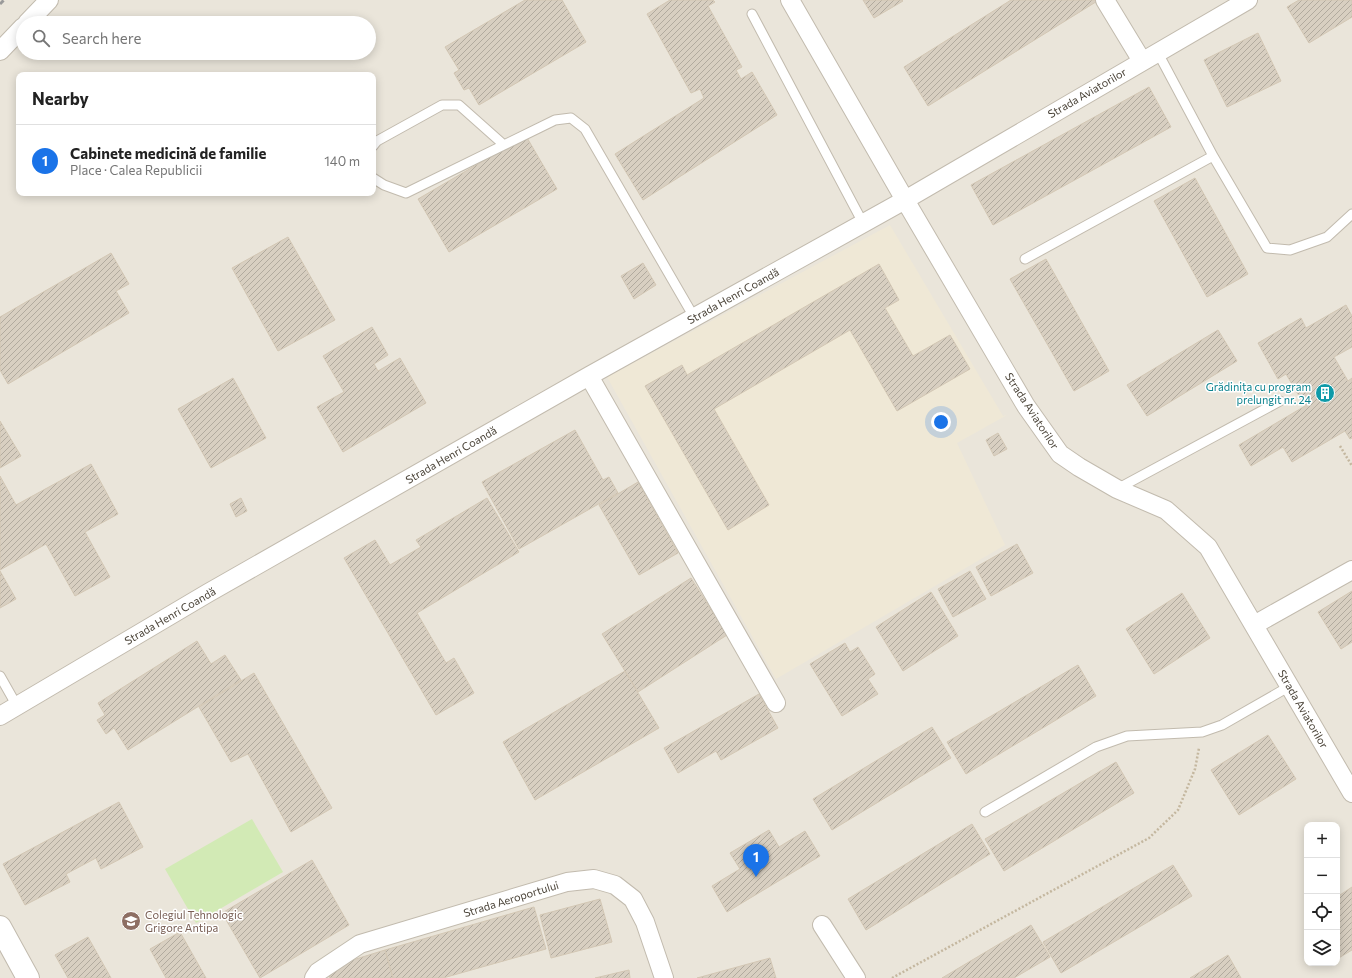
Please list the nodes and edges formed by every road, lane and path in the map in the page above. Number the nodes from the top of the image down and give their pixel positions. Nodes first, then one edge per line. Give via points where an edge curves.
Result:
1 (49, 0) edge
2 (790, 0) edge
3 (1105, 0) edge
4 (1248, 0) edge
5 (752, 14) dead end
6 (34, 16) edge
7 (16, 34) edge
8 (0, 51) edge
9 (1158, 53) junction
10 (1142, 61) junction
11 (376, 142) edge
12 (504, 145) junction
13 (1213, 156) junction
14 (376, 180) edge
15 (905, 200) junction
16 (1352, 214) edge
17 (863, 223) junction
18 (1025, 259) dead end
19 (694, 317) junction
20 (589, 376) junction
21 (1280, 401) dead end
22 (1340, 446) dead end
23 (1352, 466) edge
24 (1117, 489) junction
25 (1352, 570) edge
26 (1254, 625) junction
27 (0, 676) edge
28 (1290, 686) junction
29 (776, 703) dead end
30 (17, 706) junction
31 (0, 716) edge
32 (1202, 732) junction
33 (1352, 792) edge
34 (985, 812) dead end
35 (822, 925) dead end
36 (0, 927) edge
37 (28, 978) edge
38 (314, 978) edge
39 (664, 978) edge
40 (856, 978) edge
41 (892, 978) edge

1 - 6 street
2 - 15 street, Strada Aviatorilor
3 - 10 street
4 - 9 street, Strada Aviatorilor
5 - 17 lane
7 - 8 street
9 - 10 street, Strada Aviatorilor
9 - 13 lane
10 - 15 street, Strada Aviatorilor
11 - 12 lane via 442,105 459,105
12 - 14 lane via 406,193
12 - 19 lane via 555,120 571,118 585,129
13 - 16 lane via 1267,248 1290,250 1327,237
13 - 18 lane
15 - 17 street, Strada Henri Coandă
15 - 24 street, Strada Aviatorilor via 1026,406 1060,454
17 - 19 street, Strada Henri Coandă
19 - 20 street, Strada Henri Coandă
20 - 29 street
20 - 30 street, Strada Henri Coandă via 215,589
21 - 24 lane
22 - 23 path
24 - 26 street, Strada Aviatorilor via 1166,510 1208,548
25 - 26 street
26 - 28 street, Strada Aviatorilor
27 - 30 lane
28 - 32 lane via 1222,725
28 - 33 street, Strada Aviatorilor
30 - 31 street, Strada Henri Coandă
32 - 34 lane via 1127,736 1096,747
32 - 41 path via 1195,769 1178,810 1149,838
35 - 40 street
36 - 37 street
38 - 39 street, Strada Aeroportului via 318,972 360,944 567,882 594,879 615,885 633,899 645,922

